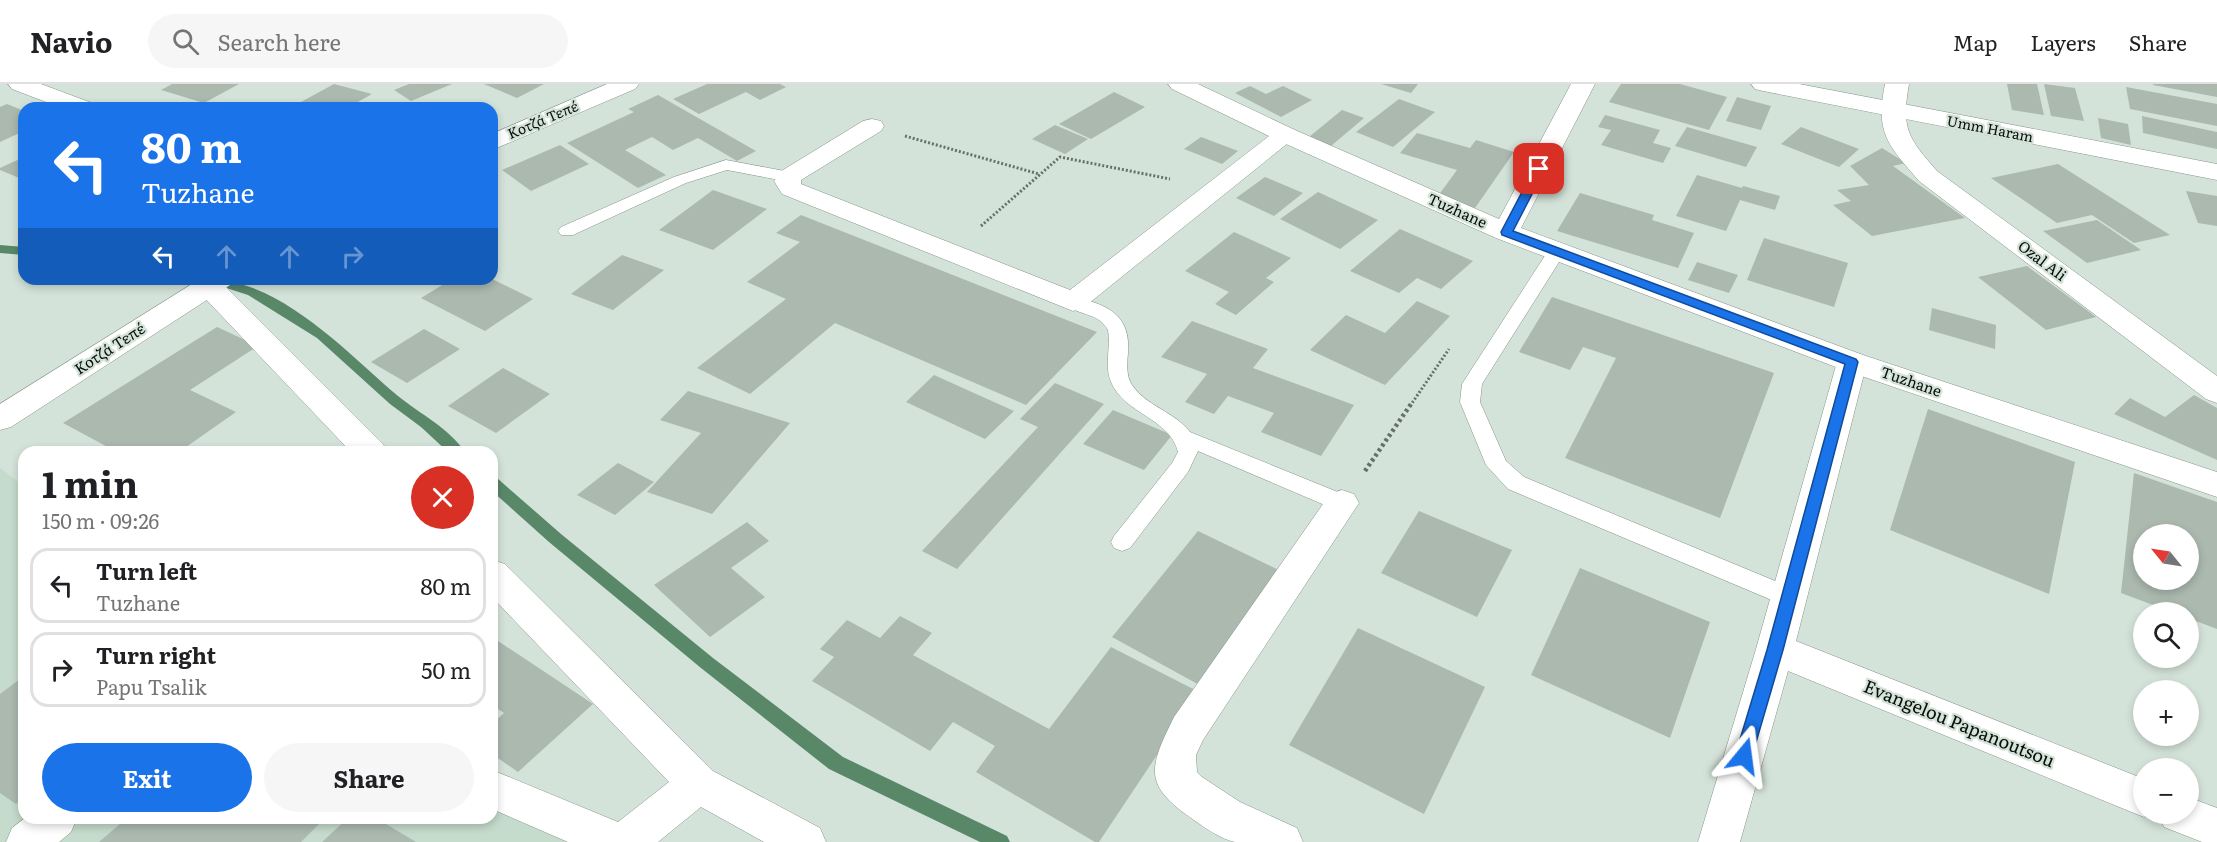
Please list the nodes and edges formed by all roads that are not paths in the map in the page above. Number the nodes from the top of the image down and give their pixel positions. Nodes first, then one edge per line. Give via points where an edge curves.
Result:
1 (20, 84) edge
2 (627, 84) edge
3 (1180, 84) edge
4 (1583, 84) edge
5 (1763, 84) edge
6 (1895, 97) edge
7 (68, 102) edge
8 (872, 126) road end
9 (1286, 135) junction
10 (498, 139) edge
11 (2217, 172) edge
12 (790, 177) junction
13 (567, 231) dead end
14 (1506, 232) junction
15 (1557, 251) junction
16 (211, 285) edge
17 (216, 285) edge
18 (1073, 302) junction
19 (1852, 362) junction
20 (2217, 392) edge
21 (0, 419) edge
22 (1184, 437) junction
23 (365, 446) edge
24 (2217, 485) edge
25 (1342, 503) joint
26 (1122, 542) dead end
27 (498, 580) edge
28 (1789, 597) junction
29 (1775, 650) junction
30 (698, 784) junction
31 (498, 792) edge
32 (2133, 794) edge
33 (2199, 821) edge
34 (49, 824) edge
35 (2217, 828) edge
36 (27, 842) edge
37 (616, 842) edge
38 (626, 842) edge
39 (805, 842) edge
40 (1282, 842) edge
41 (1719, 842) edge

1 - 7 street
2 - 10 street, Κοτζά Τεπέ
3 - 9 street, Tuzhane
4 - 14 street
5 - 6 street, Umm Haram
6 - 11 street, Umm Haram
6 - 20 street, Ozal Ali via 1900,144 1928,176
8 - 12 street
9 - 14 street, Tuzhane
9 - 18 street
12 - 13 lane via 726,165 680,180
12 - 18 street via 787,181 791,189 801,195
14 - 15 street, Tuzhane
15 - 19 street, Tuzhane
15 - 28 lane via 1472,384 1470,402 1497,465 1516,483
16 - 21 street, Κοτζά Τεπέ
17 - 23 street
18 - 22 lane via 1103,313 1115,324 1120,334 1117,375 1125,390
19 - 24 street, Tuzhane
19 - 28 street
22 - 25 lane
22 - 26 lane via 1188,452 1181,467
25 - 40 street via 1188,729 1176,755 1176,779 1191,795 1219,815
27 - 30 street
28 - 29 street
29 - 32 street, Evangelou Papanoutsou
29 - 41 street
30 - 38 street
30 - 39 street
31 - 37 street
33 - 35 street
34 - 36 street

